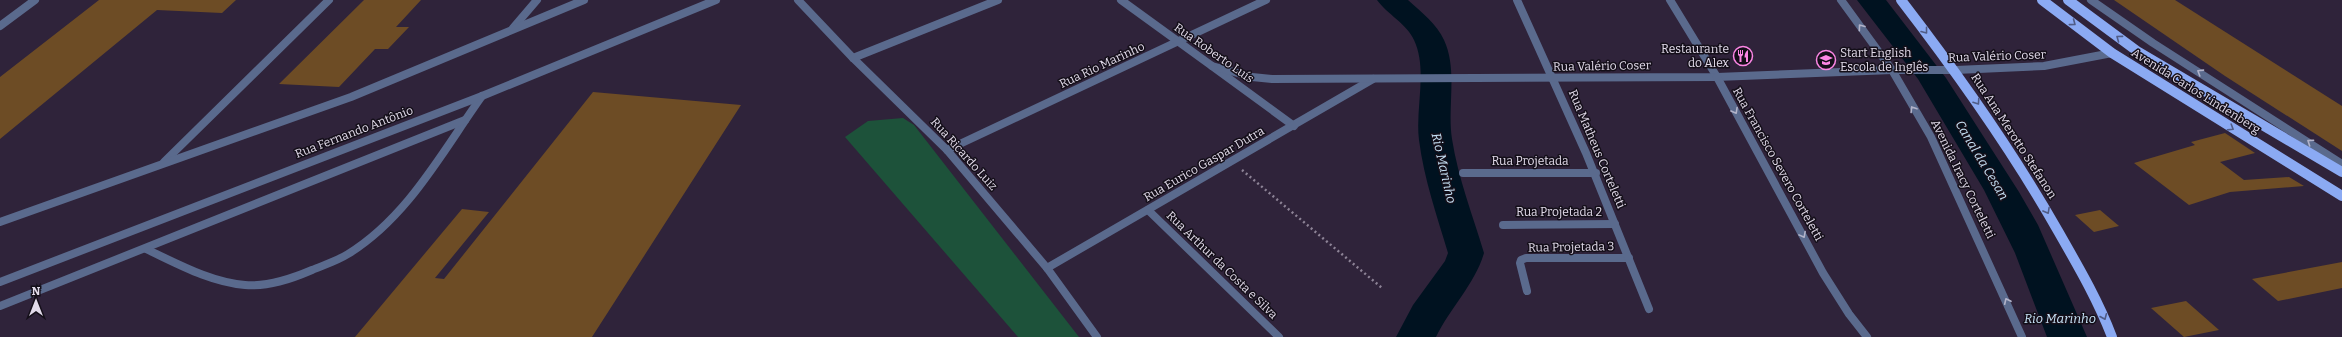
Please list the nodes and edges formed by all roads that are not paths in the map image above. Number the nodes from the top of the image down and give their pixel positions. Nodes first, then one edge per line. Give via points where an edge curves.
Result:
1 (35, 0) edge
2 (329, 0) edge
3 (537, 0) edge
4 (584, 0) edge
5 (716, 0) edge
6 (798, 0) edge
7 (998, 0) edge
8 (1121, 0) edge
9 (1266, 0) edge
10 (1517, 0) edge
11 (1670, 0) edge
12 (1841, 0) edge
13 (1901, 0) edge
14 (2042, 0) edge
15 (2068, 0) edge
16 (2091, 0) edge
17 (0, 26) edge
18 (511, 30) junction
19 (1178, 42) junction
20 (2112, 53) junction
21 (853, 58) junction
22 (1212, 66) junction
23 (1892, 70) junction
24 (1956, 70) junction
25 (1717, 77) junction
26 (1554, 78) junction
27 (1373, 79) junction
28 (482, 96) junction
29 (464, 120) junction
30 (1294, 126) junction
31 (947, 150) junction
32 (162, 164) junction
33 (2342, 164) edge
34 (2342, 172) edge
35 (1463, 173) dead end
36 (1596, 173) junction
37 (2342, 196) edge
38 (1148, 210) junction
39 (0, 222) edge
40 (1616, 224) junction
41 (1503, 225) dead end
42 (146, 249) junction
43 (1629, 258) junction
44 (1047, 268) junction
45 (0, 282) edge
46 (1528, 291) dead end
47 (0, 306) edge
48 (1649, 309) dead end
49 (1097, 337) edge
50 (1279, 337) edge
51 (1867, 337) edge
52 (2022, 337) edge
53 (2112, 337) edge

1 - 17 street
2 - 32 street
3 - 18 street
4 - 18 street
5 - 28 street, Rua Fernando Antônio
6 - 21 street, Rua Ricardo Luiz
7 - 21 street
8 - 19 street, Rua Roberto Luís
9 - 19 street, Rua Rio Marinho
10 - 26 street, Rua Matheus Corteletti
11 - 25 street, Rua Francisco Severo Corteletti
23 -> 12 street, Avenida Iracy Corteletti
13 -> 24 main road, Rua Ana Merotto Stefanon
14 -> 20 main road, Avenida Carlos Lindenberg
34 -> 15 main road, Avenida Carlos Lindenberg via 2137,51
33 -> 16 street via 2139,34
18 - 32 street via 350,97
19 - 22 street, Rua Roberto Luís
19 - 31 street, Rua Rio Marinho
20 - 24 street, Rua Valério Coser via 2044,66
20 -> 37 main road, Avenida Carlos Lindenberg
21 - 31 street, Rua Ricardo Luiz
22 - 27 street, Rua Valério Coser via 1252,77 1272,79
22 - 30 street, Rua Roberto Luís
23 - 24 street, Rua Valério Coser
23 - 25 street, Rua Valério Coser
52 -> 23 street, Avenida Iracy Corteletti via 1931,137
24 -> 53 main road, Rua Ana Merotto Stefanon via 2027,175 2096,297
25 - 26 street, Rua Valério Coser
25 -> 51 street, Rua Francisco Severo Corteletti via 1823,273
26 - 27 street, Rua Valério Coser
26 - 36 street, Rua Matheus Corteletti
27 - 30 street, Rua Eurico Gaspar Dutra
28 - 29 street
28 - 45 street, Rua Fernando Antônio
29 - 42 street
29 - 42 street via 421,186 380,232 347,255 302,275 257,286 238,284 202,274
30 - 38 street, Rua Eurico Gaspar Dutra
31 - 44 street, Rua Ricardo Luiz
32 - 39 street
35 - 36 street, Rua Projetada
36 - 40 street, Rua Matheus Corteletti
38 - 44 street, Rua Eurico Gaspar Dutra
38 - 50 street, Rua Arthur da Costa e Silva
40 - 41 street, Rua Projetada 2
40 - 43 street, Rua Matheus Corteletti
42 - 47 street
43 - 46 street, Rua Projetada 3 via 1526,258 1520,263
43 - 48 street, Rua Matheus Corteletti
44 - 49 street, Rua Ricardo Luiz

